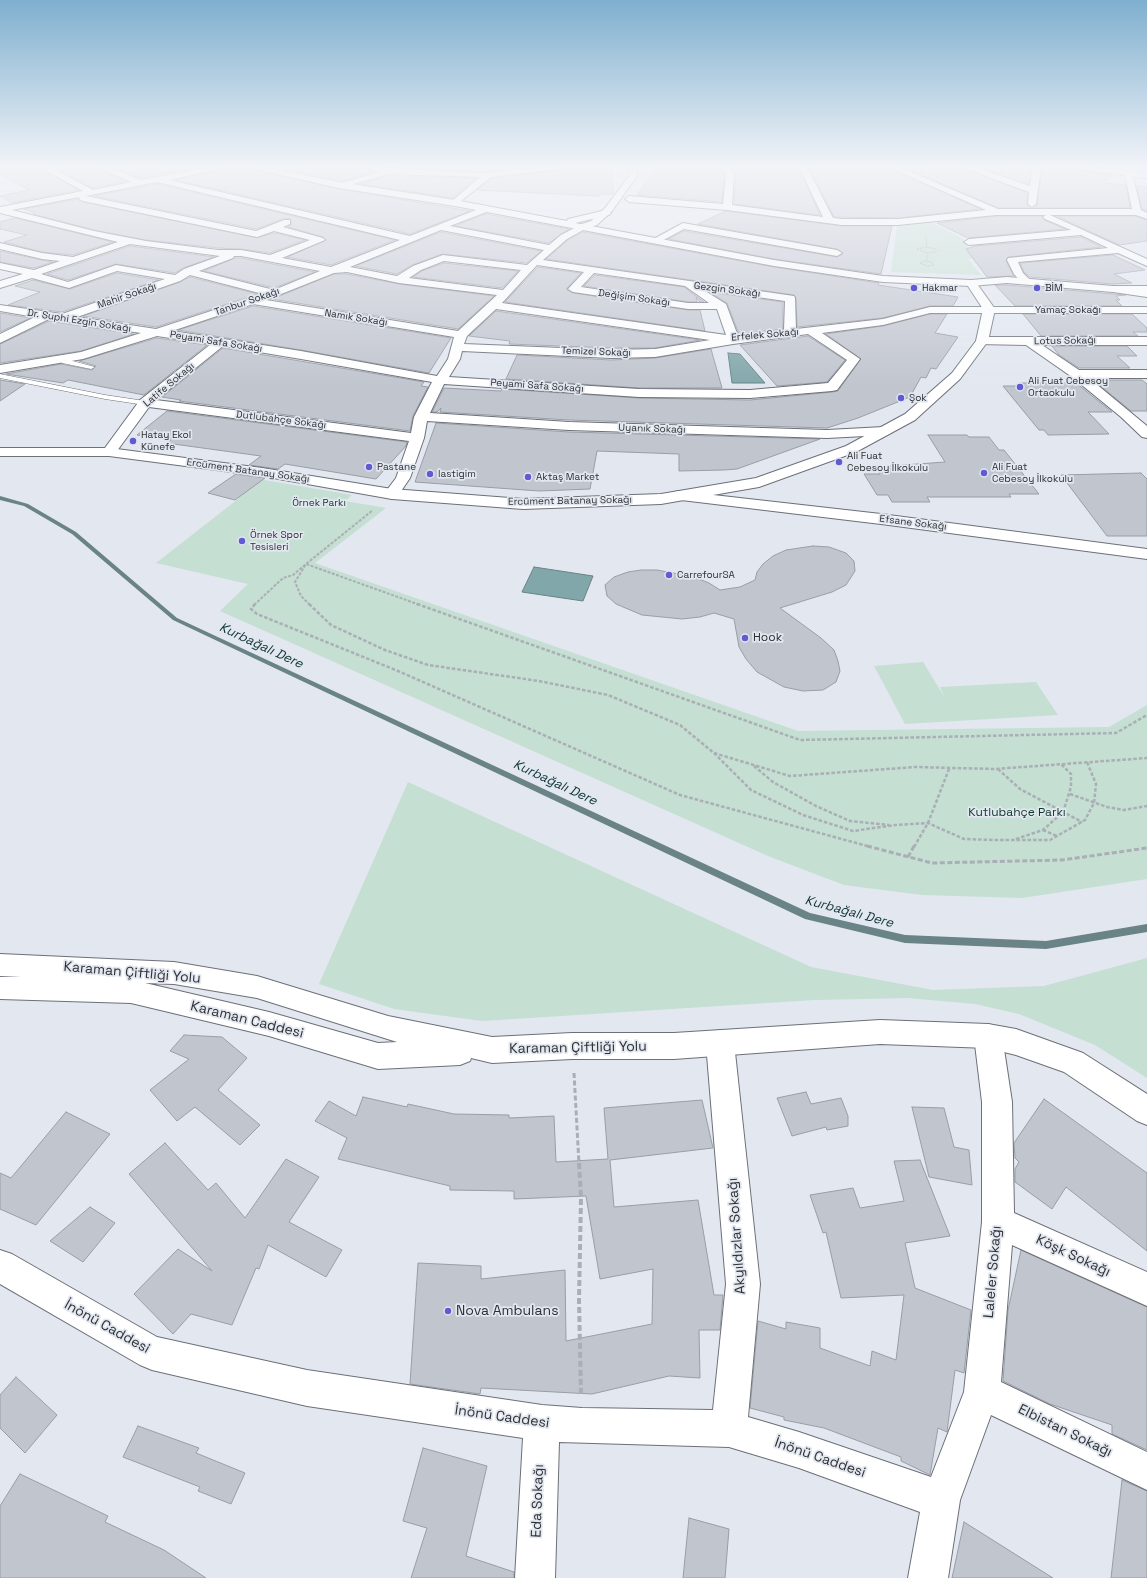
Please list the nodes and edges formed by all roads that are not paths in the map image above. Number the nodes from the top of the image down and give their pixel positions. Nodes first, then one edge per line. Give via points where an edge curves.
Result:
1 (128, 241) edge
2 (134, 241) edge
3 (318, 241) edge
4 (406, 241) edge
5 (511, 241) edge
6 (560, 241) edge
7 (659, 241) edge
8 (767, 241) edge
9 (842, 241) edge
10 (984, 241) edge
11 (1100, 241) edge
12 (968, 242) dead end
13 (0, 246) edge
14 (551, 248) junction
15 (1147, 251) edge
16 (1122, 252) junction
17 (236, 253) junction
18 (837, 253) junction
19 (272, 258) junction
20 (76, 260) junction
21 (1147, 263) edge
22 (531, 265) junction
23 (0, 266) edge
24 (331, 270) junction
25 (592, 270) junction
26 (188, 271) junction
27 (828, 271) junction
28 (35, 273) junction
29 (176, 279) junction
30 (398, 280) junction
31 (1026, 281) junction
32 (971, 283) junction
33 (0, 285) edge
34 (689, 285) junction
35 (1113, 288) junction
36 (1147, 289) edge
37 (274, 293) junction
38 (503, 294) junction
39 (1147, 294) edge
40 (251, 301) junction
41 (494, 305) junction
42 (722, 306) junction
43 (0, 308) edge
44 (989, 309) junction
45 (1147, 310) edge
46 (46, 316) junction
47 (62, 318) junction
48 (811, 331) junction
49 (158, 332) junction
50 (790, 333) junction
51 (461, 335) junction
52 (0, 339) edge
53 (733, 340) junction
54 (982, 341) junction
55 (1147, 341) edge
56 (221, 342) junction
57 (1030, 342) junction
58 (458, 347) junction
59 (65, 358) junction
60 (91, 367) dead end
61 (0, 370) edge
62 (1076, 374) junction
63 (1147, 374) edge
64 (0, 376) edge
65 (440, 380) junction
66 (145, 403) junction
67 (1126, 414) junction
68 (1147, 414) edge
69 (421, 417) junction
70 (884, 431) junction
71 (1147, 434) edge
72 (417, 438) junction
73 (0, 452) edge
74 (109, 452) junction
75 (392, 494) junction
76 (678, 496) junction
77 (1147, 554) edge
78 (0, 965) edge
79 (0, 988) edge
80 (988, 1036) junction
81 (720, 1043) junction
82 (492, 1050) junction
83 (1147, 1111) edge
84 (998, 1222) junction
85 (0, 1266) edge
86 (1147, 1289) edge
87 (982, 1392) junction
88 (542, 1423) junction
89 (729, 1429) junction
90 (1147, 1471) edge
91 (941, 1500) junction
92 (535, 1578) edge
93 (928, 1578) edge

1 - 20 street
2 - 17 street
3 - 19 street
4 - 24 street, Tanbur Sokağı
5 - 14 street
6 - 14 street
7 - 27 street
8 - 18 street
9 - 18 street
10 - 12 street
11 - 16 street
13 - 20 street via 42,256
14 - 22 street
15 - 16 street
16 - 21 street
16 - 31 street via 1012,260
17 - 19 street
17 - 26 street, Mahir Sokağı
18 - 27 street
19 - 24 street
20 - 28 street
22 - 25 street, Gezgin Sokağı
22 - 30 street, Gezgin Sokağı via 443,258
22 - 38 street
23 - 28 street
24 - 30 street via 347,269
24 - 37 street, Tanbur Sokağı
25 - 34 street, Gezgin Sokağı
25 - 42 street, Değişim Sokağı via 573,290 688,306
26 - 29 street, Mahir Sokağı
26 - 37 street
27 - 32 street via 883,279
28 - 29 street via 37,277 69,284 116,268
28 - 33 street
29 - 47 street, Mahir Sokağı
30 - 38 street
31 - 32 street
31 - 35 street
32 - 44 street
34 - 42 street
34 - 50 street, Gezgin Sokağı via 790,298
35 - 36 street
35 - 39 street
37 - 40 street, Tanbur Sokağı
38 - 41 street
40 - 49 street, Tanbur Sokağı
40 - 51 street, Namık Sokağı
41 - 51 street
41 - 53 street, Erfelek Sokağı
42 - 53 street
43 - 46 street, Dr. Suphi Ezgin Sokağı
44 - 45 street, Yamaç Sokağı
44 - 48 street, Erfelek Sokağı via 930,310 883,322
44 - 54 street, Ercüment Batanay Sokağı
46 - 47 street, Dr. Suphi Ezgin Sokağı
46 - 52 street
47 - 49 street, Dr. Suphi Ezgin Sokağı
48 - 50 street, Erfelek Sokağı
48 - 65 street, Peyami Safa Sokağı via 854,358 832,387 750,394 639,393
49 - 56 street, Peyami Safa Sokağı
49 - 59 street, Tanbur Sokağı
50 - 53 street, Erfelek Sokağı
51 - 58 street
53 - 58 street, Temizel Sokağı via 655,353 611,354
54 - 57 street, Lotus Sokağı
54 - 70 street, Ercüment Batanay Sokağı via 956,376 910,417
55 - 57 street, Lotus Sokağı
56 - 65 street, Peyami Safa Sokağı
56 - 66 street, Latife Sokağı
57 - 62 street
58 - 65 street via 454,359
59 - 60 lane via 65,361
59 - 61 street, Tanbur Sokağı
62 - 63 street
62 - 67 street
64 - 66 lane
65 - 69 street
66 - 72 street, Dutlubahçe Sokağı
66 - 74 street, Latife Sokağı
67 - 68 street
67 - 71 street
69 - 70 street, Uyanık Sokağı via 569,426 827,434
69 - 72 street
70 - 76 street, Ercüment Batanay Sokağı via 851,449 759,482
72 - 75 street via 403,478
73 - 74 street, Ercüment Batanay Sokağı
74 - 75 street, Ercüment Batanay Sokağı via 262,472
75 - 76 street, Ercüment Batanay Sokağı via 523,504 660,499
76 - 77 street, Efsane Sokağı
78 - 82 street, Karaman Çiftliği Yolu via 174,973 257,987 388,1028
79 - 82 street, Karaman Caddesi via 131,991 269,1024 378,1056
80 - 81 street, Karaman Çiftliği Yolu via 880,1032
80 - 83 street, Karaman Çiftliği Yolu via 1016,1042 1073,1062
80 - 84 street, Laleler Sokağı via 997,1102
81 - 82 street, Karaman Çiftliği Yolu
81 - 89 street, Akyıldızlar Sokağı via 743,1284
84 - 86 street, Köşk Sokağı
84 - 87 street, Laleler Sokağı
85 - 88 street, İnönü Caddesi via 152,1353 307,1388
87 - 90 street, Elbistan Sokağı
87 - 91 street, Laleler Sokağı
88 - 89 street, İnönü Caddesi
88 - 92 street, Eda Sokağı
89 - 91 street, İnönü Caddesi via 799,1450
91 - 93 street

